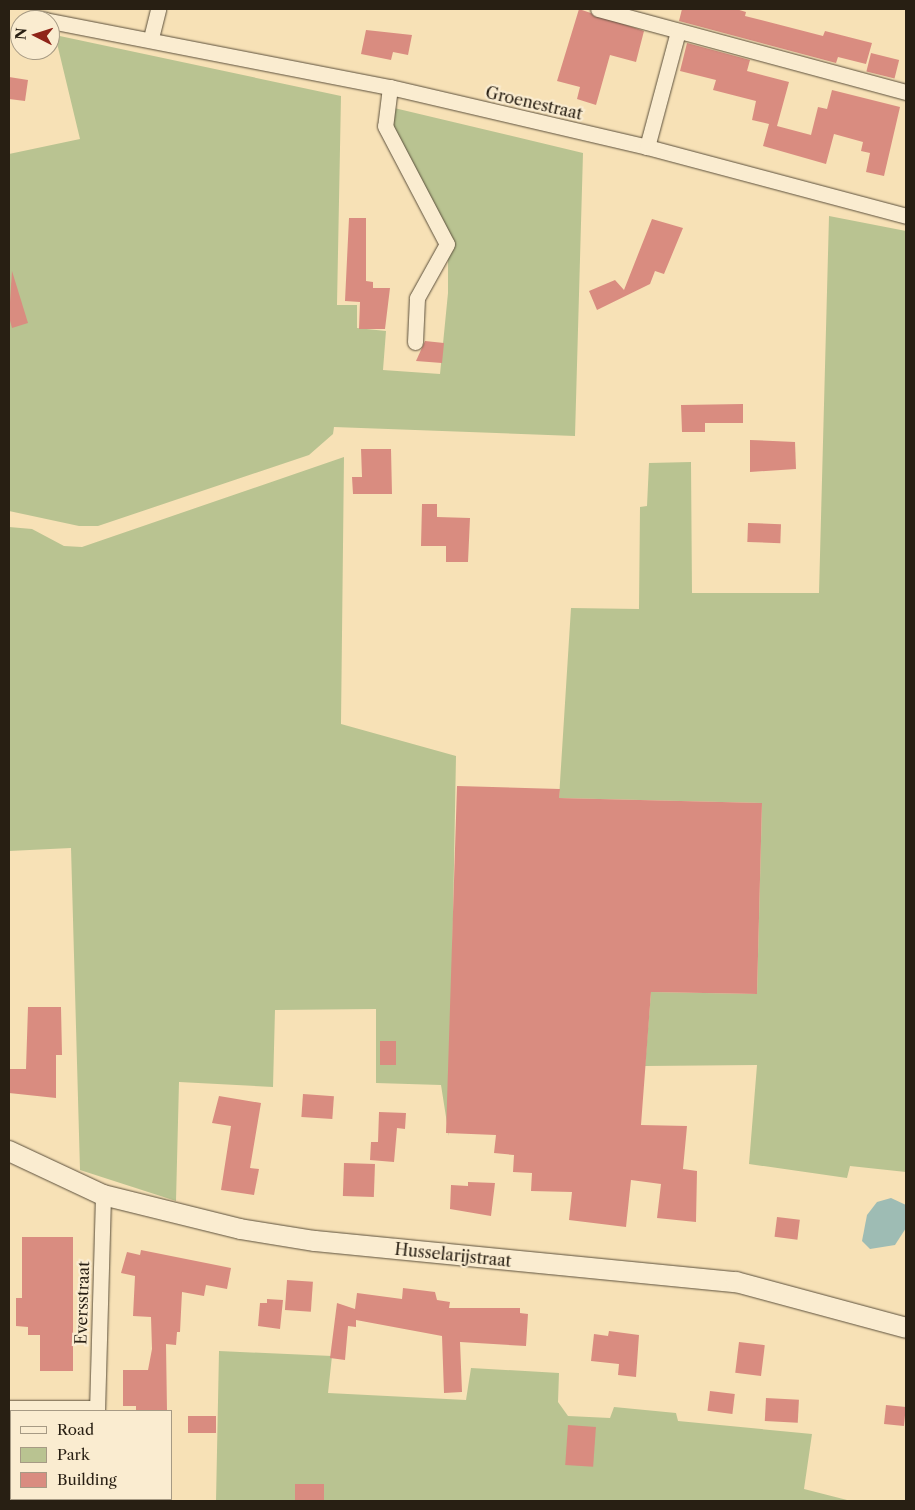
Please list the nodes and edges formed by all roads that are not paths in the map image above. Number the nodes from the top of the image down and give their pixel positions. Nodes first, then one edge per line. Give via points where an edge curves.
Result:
1 (158, 9) edge
2 (598, 9) edge
3 (60, 23) edge
4 (678, 31) junction
5 (151, 38) junction
6 (390, 87) junction
7 (906, 92) edge
8 (647, 147) junction
9 (906, 216) edge
10 (415, 342) dead end
11 (9, 1151) edge
12 (103, 1195) junction
13 (906, 1328) edge
14 (9, 1408) edge
15 (97, 1410) edge

1 - 5 street
2 - 4 street
3 - 5 street, Groenestraat
4 - 7 street
4 - 8 street
5 - 6 street, Groenestraat
6 - 8 street, Groenestraat
6 - 10 street via 385,126 447,244 417,298
8 - 9 street, Groenestraat
11 - 12 street, Husselarijstraat
12 - 13 street, Husselarijstraat via 240,1229 315,1241 736,1282
12 - 15 street, Eversstraat
14 - 15 street

